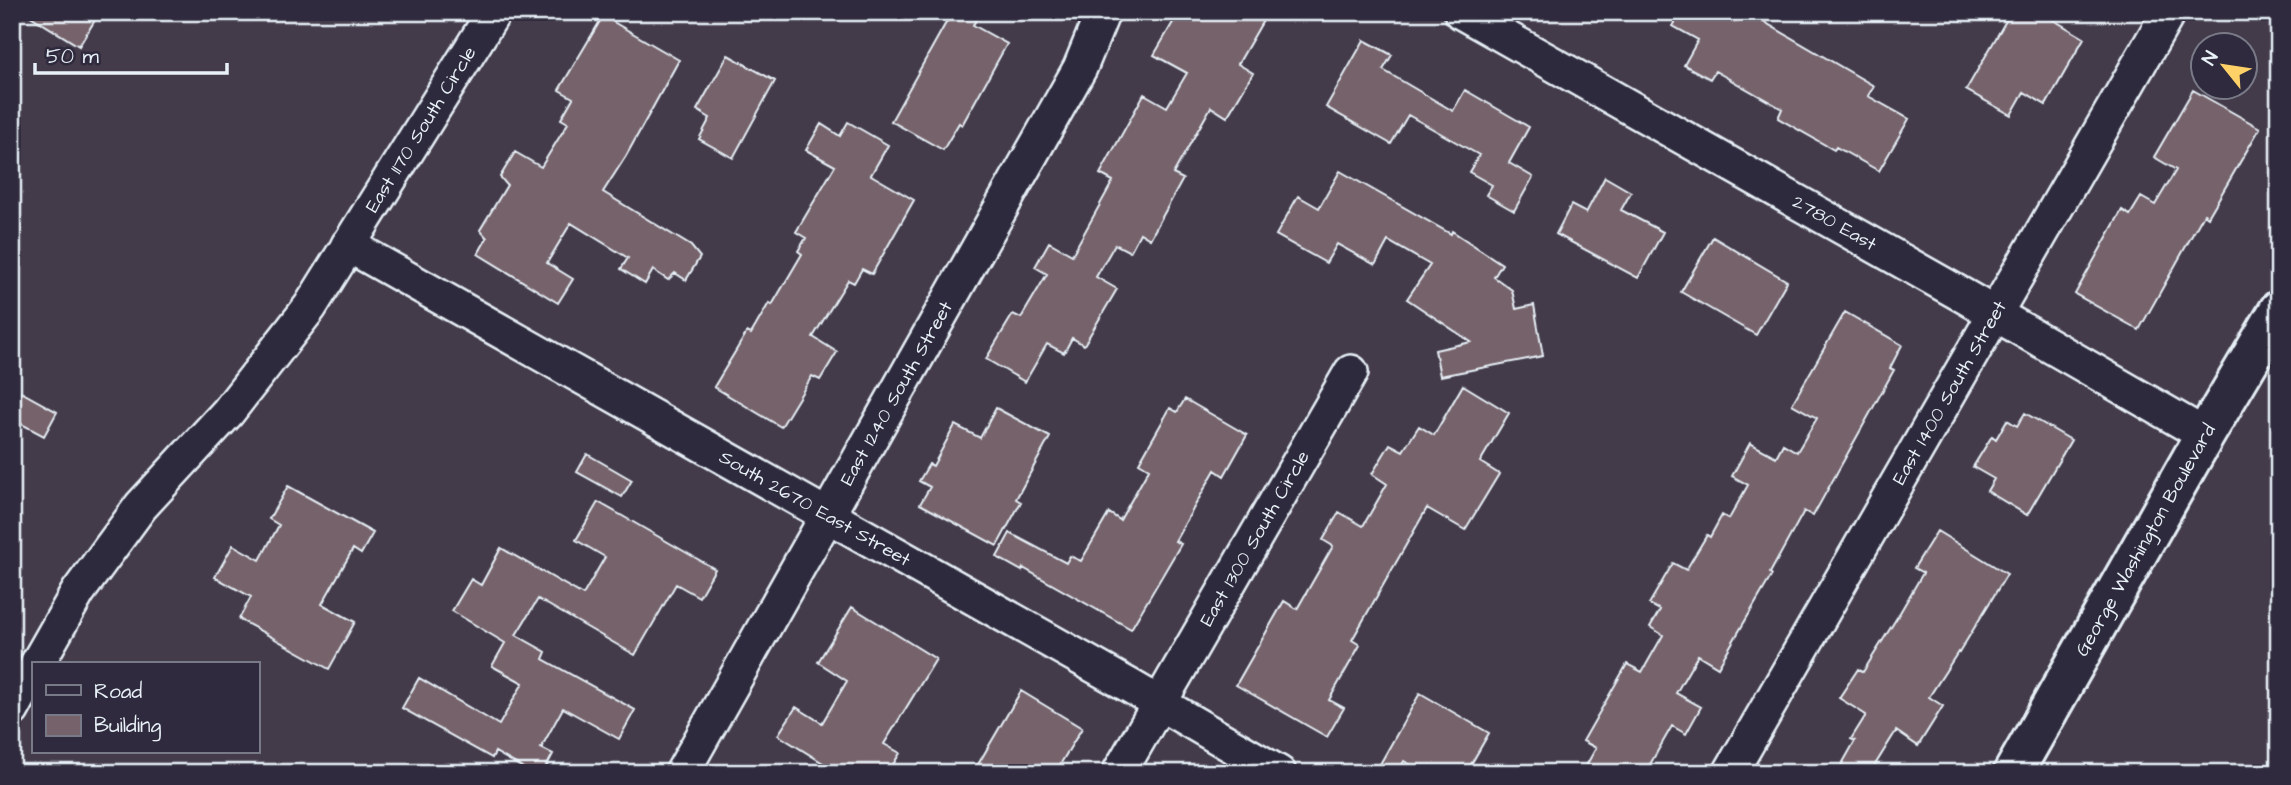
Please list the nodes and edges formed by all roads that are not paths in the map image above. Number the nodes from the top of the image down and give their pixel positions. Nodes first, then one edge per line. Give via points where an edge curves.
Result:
1 (494, 12) edge
2 (1103, 12) edge
3 (2162, 15) edge
4 (1475, 16) edge
5 (348, 246) junction
6 (2279, 310) edge
7 (1994, 314) junction
8 (1351, 372) dead end
9 (2205, 435) junction
10 (827, 517) junction
11 (38, 662) edge
12 (32, 674) edge
13 (1158, 703) junction
14 (12, 710) edge
15 (682, 773) edge
16 (1119, 773) edge
17 (1279, 773) edge
18 (1730, 773) edge
19 (2013, 773) edge

1 - 5 street, East 1170 South Circle
2 - 10 street, East 1240 South Street via 1080,68
3 - 7 street, East 1400 South Street
4 - 7 street, 2780 East
5 - 10 street, South 2670 East Street
5 - 11 street, East 1170 South Circle via 310,307 228,412 133,516 78,592
6 - 9 main road, George Washington Boulevard
7 - 9 street, 2780 East
7 - 18 street, East 1400 South Street
8 - 13 street, East 1300 South Circle
9 - 19 main road, George Washington Boulevard
10 - 13 street, South 2670 East Street
10 - 15 street, East 1240 South Street
12 - 14 street
13 - 16 street, East 1300 South Circle
13 - 17 street, South 2670 East Street

